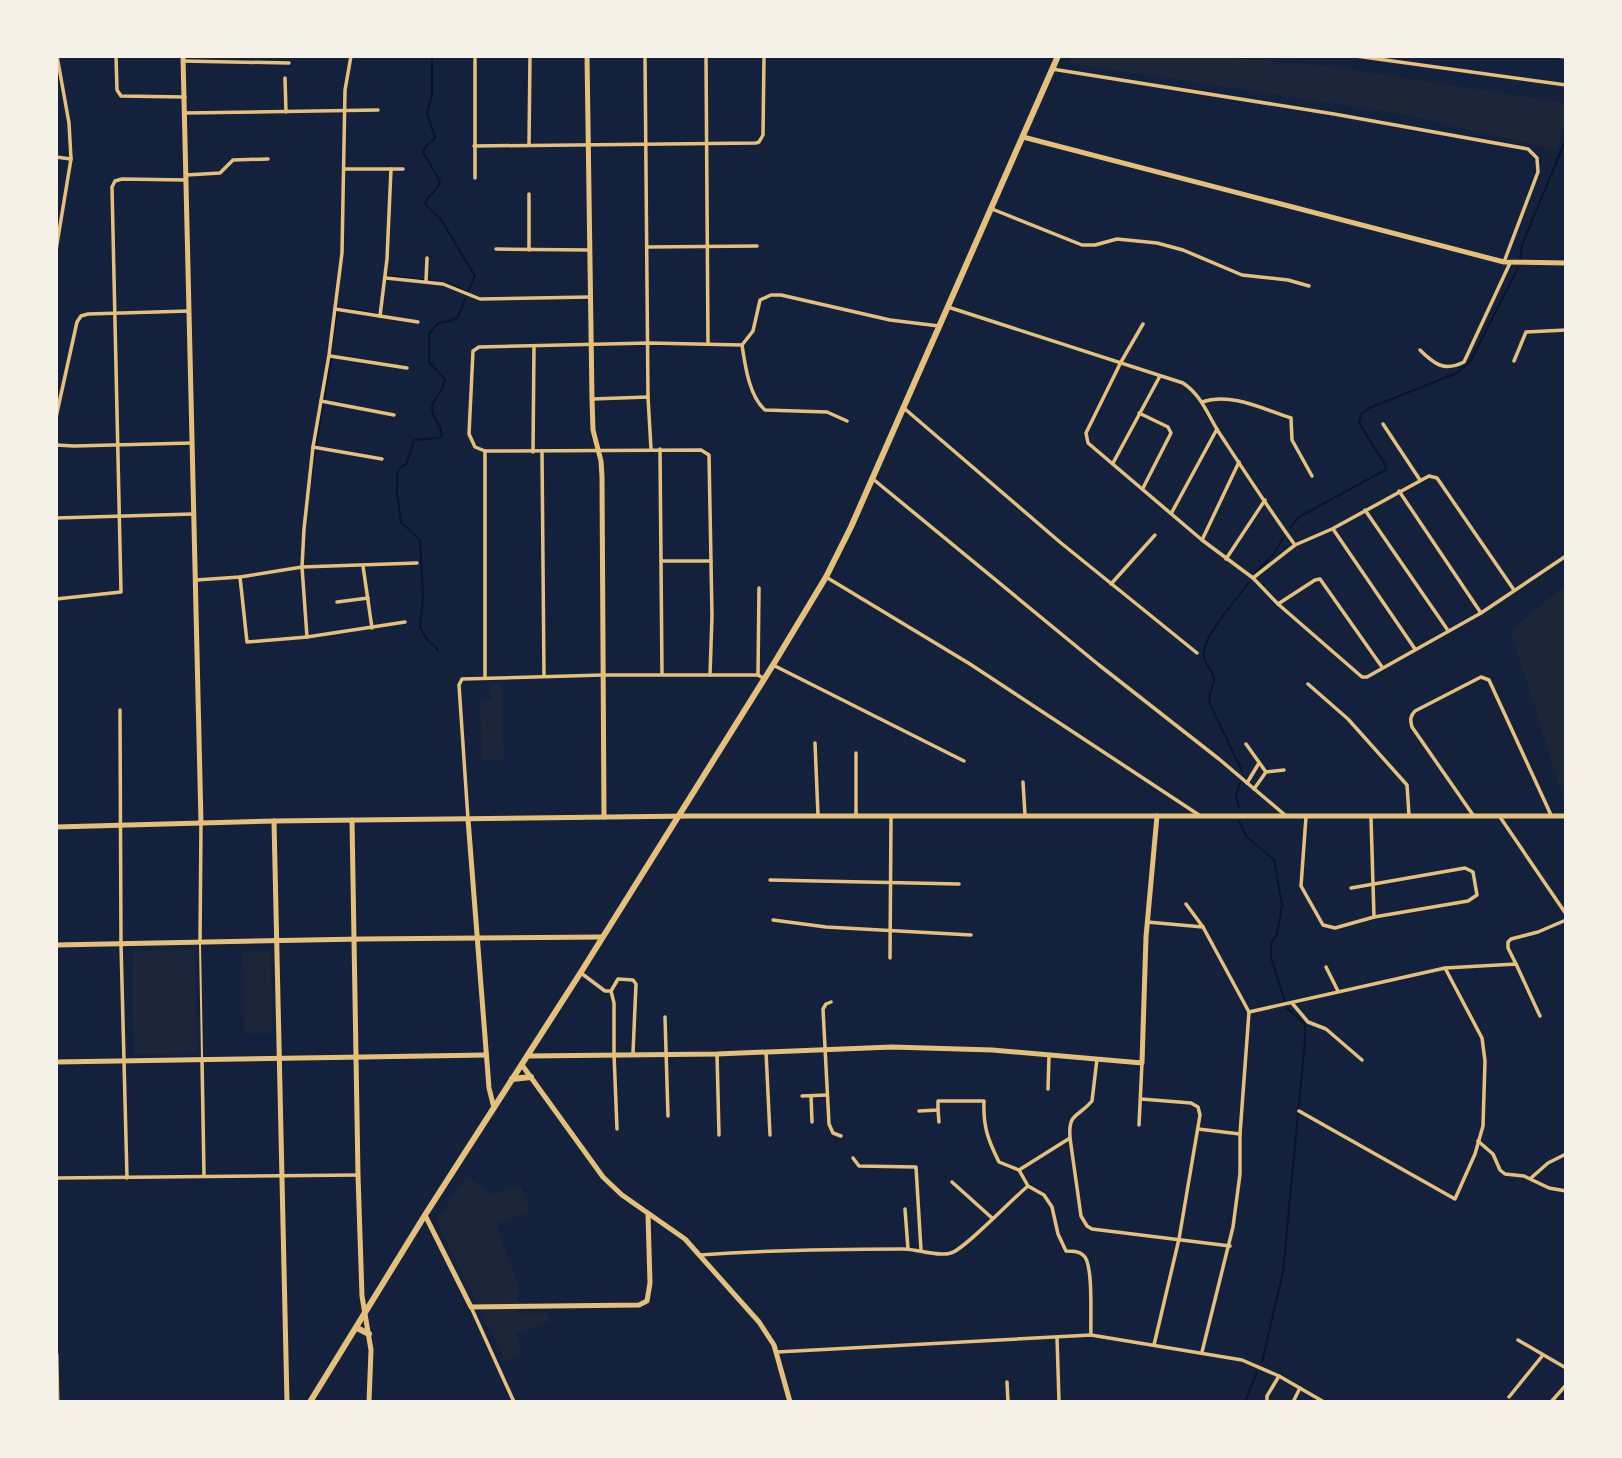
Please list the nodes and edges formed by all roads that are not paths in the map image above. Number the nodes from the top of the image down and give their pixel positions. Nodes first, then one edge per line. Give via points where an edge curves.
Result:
1 (57, 56) edge
2 (116, 56) edge
3 (244, 56) edge
4 (351, 56) edge
5 (475, 56) edge
6 (530, 56) edge
7 (587, 56) edge
8 (645, 56) edge
9 (706, 56) edge
10 (764, 56) edge
11 (1058, 56) edge
12 (1356, 56) edge
13 (1556, 56) edge
14 (1566, 57) edge
15 (183, 59) edge
16 (244, 62) junction
17 (289, 63) dead end
18 (1052, 69) junction
19 (285, 78) dead end
20 (1566, 85) edge
21 (185, 97) junction
22 (378, 110) dead end
23 (344, 111) junction
24 (286, 112) junction
25 (185, 113) junction
26 (1023, 137) junction
27 (646, 144) junction
28 (706, 144) junction
29 (588, 145) junction
30 (474, 146) junction
31 (529, 146) junction
32 (56, 157) edge
33 (71, 159) junction
34 (268, 159) dead end
35 (344, 169) junction
36 (391, 169) junction
37 (403, 169) dead end
38 (186, 177) junction
39 (475, 178) dead end
40 (529, 194) dead end
41 (992, 209) junction
42 (707, 246) junction
43 (757, 246) dead end
44 (647, 247) junction
45 (56, 250) edge
46 (496, 250) dead end
47 (529, 250) junction
48 (590, 250) junction
49 (427, 258) dead end
50 (1507, 262) junction
51 (1566, 263) edge
52 (386, 278) junction
53 (426, 281) junction
54 (1309, 286) dead end
55 (590, 297) junction
56 (948, 307) junction
57 (335, 309) junction
58 (189, 311) junction
59 (114, 313) junction
60 (380, 316) junction
61 (418, 322) dead end
62 (1143, 324) dead end
63 (939, 326) junction
64 (1566, 330) edge
65 (649, 343) junction
66 (708, 344) junction
67 (591, 345) junction
68 (742, 345) junction
69 (534, 346) junction
70 (1420, 350) dead end
71 (329, 355) junction
72 (1514, 361) dead end
73 (1121, 362) junction
74 (407, 368) dead end
75 (1160, 376) junction
76 (648, 397) junction
77 (592, 399) junction
78 (321, 401) junction
79 (1202, 402) junction
80 (903, 408) junction
81 (1139, 413) junction
82 (394, 415) dead end
83 (56, 417) edge
84 (846, 421) dead end
85 (1383, 424) dead end
86 (1217, 429) junction
87 (192, 443) junction
88 (56, 445) edge
89 (117, 446) junction
90 (313, 447) junction
91 (651, 449) junction
92 (660, 449) junction
93 (599, 450) junction
94 (485, 451) junction
95 (542, 451) junction
96 (533, 452) junction
97 (382, 459) dead end
98 (1239, 462) junction
99 (1113, 464) junction
100 (1312, 476) dead end
101 (872, 478) junction
102 (1420, 480) junction
103 (1143, 488) junction
104 (1399, 491) junction
105 (1265, 500) junction
106 (1365, 510) junction
107 (1172, 512) junction
108 (193, 514) junction
109 (119, 516) junction
110 (56, 518) edge
111 (1332, 529) junction
112 (1155, 535) dead end
113 (1202, 540) junction
114 (1295, 545) junction
115 (1566, 556) edge
116 (1226, 559) junction
117 (662, 561) junction
118 (711, 561) junction
119 (417, 563) dead end
120 (363, 566) junction
121 (302, 568) junction
122 (240, 577) junction
123 (826, 577) junction
124 (1253, 578) junction
125 (194, 580) junction
126 (1111, 584) junction
127 (759, 588) dead end
128 (1514, 590) junction
129 (368, 598) junction
130 (56, 599) edge
131 (337, 602) dead end
132 (1278, 604) junction
133 (1481, 612) junction
134 (405, 622) dead end
135 (372, 628) junction
136 (1448, 630) junction
137 (307, 637) junction
138 (1415, 649) junction
139 (1198, 653) dead end
140 (774, 665) junction
141 (1382, 667) junction
142 (662, 674) junction
143 (603, 675) junction
144 (710, 675) junction
145 (544, 676) junction
146 (485, 677) junction
147 (761, 677) junction
148 (1308, 684) dead end
149 (120, 710) dead end
150 (815, 743) dead end
151 (1246, 744) dead end
152 (856, 752) dead end
153 (964, 761) dead end
154 (1259, 763) junction
155 (1284, 770) dead end
156 (1266, 772) junction
157 (1023, 782) dead end
158 (1247, 783) junction
159 (1254, 789) junction
160 (818, 815) junction
161 (856, 815) junction
162 (891, 815) junction
163 (677, 816) junction
164 (1025, 816) junction
165 (1201, 816) junction
166 (1287, 816) junction
167 (1566, 816) edge
168 (604, 817) junction
169 (1157, 817) junction
170 (1306, 817) junction
171 (1409, 817) junction
172 (1475, 817) junction
173 (1500, 817) junction
174 (1552, 817) junction
175 (1371, 818) junction
176 (468, 819) junction
177 (352, 820) junction
178 (274, 821) junction
179 (201, 823) junction
180 (120, 826) junction
181 (56, 827) edge
182 (770, 880) dead end
183 (890, 882) junction
184 (958, 884) dead end
185 (1373, 884) junction
186 (1351, 888) dead end
187 (1186, 904) dead end
188 (1566, 917) edge
189 (1374, 918) junction
190 (773, 920) dead end
191 (1147, 922) junction
192 (1203, 927) junction
193 (890, 930) junction
194 (971, 935) dead end
195 (477, 937) junction
196 (602, 937) junction
197 (354, 939) junction
198 (277, 941) junction
199 (200, 943) junction
200 (121, 944) junction
201 (56, 945) edge
202 (890, 958) dead end
203 (1516, 964) junction
204 (1326, 967) dead end
205 (1445, 968) junction
206 (581, 972) junction
207 (611, 991) junction
208 (1338, 991) junction
209 (831, 1002) dead end
210 (1291, 1002) junction
211 (1249, 1012) junction
212 (1540, 1016) dead end
213 (665, 1017) dead end
214 (824, 1048) junction
215 (766, 1052) junction
216 (633, 1053) junction
217 (666, 1053) junction
218 (614, 1054) junction
219 (717, 1054) junction
220 (486, 1055) junction
221 (356, 1056) junction
222 (527, 1056) junction
223 (1049, 1056) junction
224 (279, 1057) junction
225 (202, 1059) junction
226 (1097, 1059) junction
227 (124, 1060) junction
228 (1362, 1060) dead end
229 (56, 1062) edge
230 (1142, 1063) junction
231 (522, 1065) junction
232 (531, 1077) junction
233 (512, 1079) junction
234 (1048, 1089) dead end
235 (827, 1095) junction
236 (802, 1096) dead end
237 (811, 1096) junction
238 (1141, 1099) junction
239 (494, 1108) junction
240 (919, 1111) dead end
241 (938, 1111) junction
242 (1299, 1111) dead end
243 (668, 1116) dead end
244 (812, 1122) dead end
245 (939, 1122) dead end
246 (1139, 1125) dead end
247 (617, 1129) dead end
248 (1198, 1129) junction
249 (1240, 1134) junction
250 (719, 1135) dead end
251 (770, 1135) dead end
252 (841, 1136) dead end
253 (1070, 1138) junction
254 (1478, 1141) junction
255 (1566, 1154) edge
256 (853, 1158) dead end
257 (1018, 1170) junction
258 (282, 1175) junction
259 (358, 1175) junction
260 (204, 1177) junction
261 (56, 1178) edge
262 (127, 1178) junction
263 (1531, 1178) junction
264 (952, 1182) dead end
265 (1028, 1186) junction
266 (1566, 1191) edge
267 (905, 1209) dead end
268 (648, 1214) junction
269 (425, 1215) junction
270 (992, 1218) junction
271 (1179, 1239) junction
272 (1230, 1246) junction
273 (908, 1249) junction
274 (921, 1251) junction
275 (700, 1255) junction
276 (471, 1307) junction
277 (364, 1317) junction
278 (357, 1328) junction
279 (369, 1334) junction
280 (1091, 1335) junction
281 (1057, 1337) junction
282 (1518, 1340) dead end
283 (1154, 1345) junction
284 (777, 1352) junction
285 (1202, 1352) junction
286 (56, 1354) edge
287 (1543, 1354) junction
288 (1566, 1368) edge
289 (1279, 1376) junction
290 (1007, 1382) dead end
291 (1566, 1385) edge
292 (1300, 1388) junction
293 (1509, 1397) dead end
294 (1315, 1399) edge
295 (57, 1402) edge
296 (287, 1402) edge
297 (310, 1402) edge
298 (369, 1402) edge
299 (514, 1402) edge
300 (790, 1402) edge
301 (1008, 1402) edge
302 (1059, 1402) edge
303 (1267, 1402) edge
304 (1293, 1402) edge
305 (1324, 1402) edge
306 (1551, 1402) edge

1 - 33 street
2 - 21 street via 121,96
3 - 16 street
4 - 23 street
5 - 30 street
6 - 31 street
7 - 29 street
8 - 27 street
9 - 28 street
10 - 28 street via 762,139
11 - 18 highway
12 - 20 street
13 - 14 street
15 - 16 street
15 - 21 street
16 - 17 street
18 - 26 highway
18 - 50 street via 1528,149 1537,158 1538,172
19 - 24 street
21 - 25 street
22 - 23 street
23 - 24 street
23 - 35 street
24 - 25 street
25 - 38 street
26 - 41 highway
26 - 50 street
27 - 28 street
27 - 29 street
27 - 44 street
28 - 42 street
29 - 31 street
29 - 48 street
30 - 31 street
30 - 39 street
32 - 33 street
33 - 45 street
34 - 38 street via 233,160 220,173
35 - 36 street
35 - 57 street via 343,242
36 - 37 street
36 - 52 street
38 - 58 street
38 - 59 street via 113,183
40 - 47 street
41 - 54 street via 1082,245 1123,239 1157,243 1232,272
41 - 56 highway
42 - 43 street
42 - 44 street
42 - 66 street
44 - 65 street
46 - 47 street
47 - 48 street
48 - 55 street
49 - 53 street
50 - 51 street
50 - 70 street via 1464,362 1439,366
52 - 53 street
52 - 60 street
53 - 55 street via 480,299
55 - 67 street
56 - 63 highway
56 - 73 street
57 - 60 street
57 - 71 street
58 - 59 street
58 - 87 street
59 - 83 street via 79,318
59 - 89 street
60 - 61 street
62 - 73 street
63 - 68 street via 771,295 760,300 753,331
63 - 80 highway
64 - 72 street via 1526,332
65 - 66 street
65 - 67 street
65 - 76 street
66 - 68 street
67 - 69 street
67 - 77 street
68 - 84 street via 752,388 765,410 827,412
69 - 94 street via 473,351 469,434 472,445
69 - 96 street
71 - 74 street
71 - 78 street
73 - 75 street
73 - 99 street via 1086,436
75 - 79 street via 1182,383
75 - 81 street
76 - 77 street
76 - 91 street
77 - 93 street
78 - 82 street
78 - 90 street
79 - 86 street
79 - 100 street via 1227,398 1291,418 1292,440
80 - 101 highway
80 - 126 street
81 - 99 street
81 - 103 street via 1171,433
85 - 102 street
86 - 98 street
86 - 107 street
87 - 89 street
87 - 108 street
88 - 89 street
89 - 109 street
90 - 97 street
90 - 121 street
91 - 92 street
91 - 93 street
92 - 117 street
92 - 118 street via 701,450 709,455
93 - 95 street
93 - 143 street
94 - 96 street
94 - 146 street
95 - 96 street
95 - 145 street
98 - 105 street
98 - 113 street
99 - 103 street
101 - 123 highway
101 - 158 street
102 - 104 street
102 - 128 street via 1437,478
103 - 107 street
104 - 106 street
104 - 133 street
105 - 114 street
105 - 116 street
106 - 111 street
106 - 136 street
107 - 113 street
108 - 109 street
108 - 125 street
109 - 110 street
109 - 130 street via 121,592
111 - 114 street
111 - 138 street
112 - 126 street
113 - 116 street
114 - 124 street
115 - 128 street
116 - 124 street
117 - 118 street
117 - 142 street
118 - 144 street
119 - 120 street
120 - 121 street
120 - 129 street
121 - 122 street
121 - 137 street
122 - 125 street
122 - 137 street via 247,642
123 - 140 highway
123 - 165 street via 970,664
124 - 132 street
125 - 179 street
126 - 139 street
127 - 147 street
128 - 133 street
129 - 131 street
129 - 135 street
132 - 141 street via 1362,677
132 - 141 street via 1320,579
133 - 136 street
134 - 135 street
135 - 137 street
136 - 138 street
138 - 141 street
140 - 147 highway
140 - 153 street
142 - 143 street
142 - 144 street
143 - 145 street
143 - 168 street
144 - 147 street
145 - 146 street
146 - 176 street via 465,678 459,683
147 - 163 highway
148 - 171 street via 1349,719 1407,785
149 - 180 street
150 - 160 street
151 - 154 street
152 - 161 street
154 - 156 street
154 - 158 street
155 - 156 street
156 - 159 street
157 - 164 street
158 - 159 street
159 - 166 street
160 - 161 street
160 - 163 street
161 - 162 street
162 - 164 street
162 - 183 street
163 - 168 street
163 - 196 highway
164 - 169 street
165 - 166 street
165 - 169 street
166 - 170 street
167 - 174 street
168 - 176 street
169 - 191 street
170 - 175 street
170 - 189 street via 1301,886 1323,925 1335,928
171 - 172 street
171 - 175 street
172 - 173 street
172 - 174 street via 1410,722 1415,711 1481,677 1489,680
173 - 174 street
173 - 188 street
175 - 185 street
176 - 177 street
176 - 195 street
177 - 178 street
177 - 197 street
178 - 179 street
178 - 198 street
179 - 180 street
179 - 199 street
180 - 181 street
180 - 200 street
182 - 183 street
183 - 184 street
183 - 193 street
185 - 186 street
185 - 189 street
185 - 189 street via 1465,868 1473,872 1476,895 1468,901
187 - 192 street
188 - 203 street via 1538,932 1511,939 1508,948
190 - 193 street
191 - 192 street
191 - 230 street
192 - 211 street
193 - 194 street
193 - 202 street
195 - 196 street
195 - 197 street
195 - 220 street
196 - 206 highway
197 - 198 street
197 - 221 street
198 - 199 street
198 - 224 street
199 - 200 street
199 - 225 lane
200 - 201 street
200 - 227 street
203 - 205 street
203 - 212 street
204 - 208 street
205 - 208 street
205 - 254 street via 1485,1050 1483,1126
206 - 207 street
206 - 222 highway
207 - 216 street via 618,979 636,984
207 - 218 street
208 - 210 street
209 - 214 street via 823,1009
210 - 211 street
210 - 228 street via 1308,1022 1326,1029
211 - 249 street
213 - 217 street
214 - 215 street
214 - 223 street via 938,1047
214 - 235 street
215 - 219 street
215 - 251 street
216 - 217 street
216 - 218 street
217 - 219 street
217 - 243 street
218 - 222 street
218 - 247 street
219 - 250 street
220 - 221 street
220 - 239 street
221 - 224 street
221 - 259 street
222 - 231 highway
223 - 226 street
223 - 234 street
224 - 225 street
224 - 258 street
225 - 227 street
225 - 260 street
226 - 230 street
226 - 253 street via 1092,1101 1068,1124
227 - 229 street
227 - 262 street
230 - 238 street
231 - 232 street
231 - 233 highway
232 - 233 highway
232 - 268 street via 594,1168
233 - 239 highway
235 - 237 street
235 - 252 street via 831,1129
236 - 237 street
237 - 244 street
238 - 246 street
238 - 248 street via 1196,1105
239 - 269 highway
240 - 241 street
241 - 245 street
241 - 257 street via 938,1101 984,1101 988,1142 999,1162
242 - 254 street via 1455,1199
248 - 249 street
248 - 271 street
249 - 272 street via 1240,1174
253 - 257 street
253 - 271 street via 1087,1226
254 - 263 street via 1505,1174
255 - 263 street
256 - 274 street via 859,1166 916,1167
257 - 265 street
258 - 259 street
258 - 260 street
258 - 296 street
259 - 277 street
260 - 262 street
261 - 262 street
263 - 266 street
264 - 270 street
265 - 270 street
265 - 280 street via 1048,1201 1066,1251 1087,1258
267 - 273 street
268 - 275 street
268 - 276 street via 650,1291 643,1304
269 - 276 street
269 - 277 highway
270 - 274 street via 951,1253
271 - 272 street
271 - 283 street
272 - 285 street
273 - 274 street
273 - 275 street
275 - 284 street via 759,1322
276 - 299 street
277 - 278 highway
277 - 279 street
278 - 279 highway
278 - 297 highway
279 - 298 street
280 - 281 street
280 - 283 street
281 - 284 street
281 - 302 street
282 - 287 street
283 - 285 street
284 - 300 street
285 - 289 street via 1242,1360
286 - 295 street
287 - 288 street
287 - 293 street
289 - 292 street
289 - 303 street
290 - 301 street
291 - 306 street
292 - 294 street
292 - 304 street
294 - 305 street

